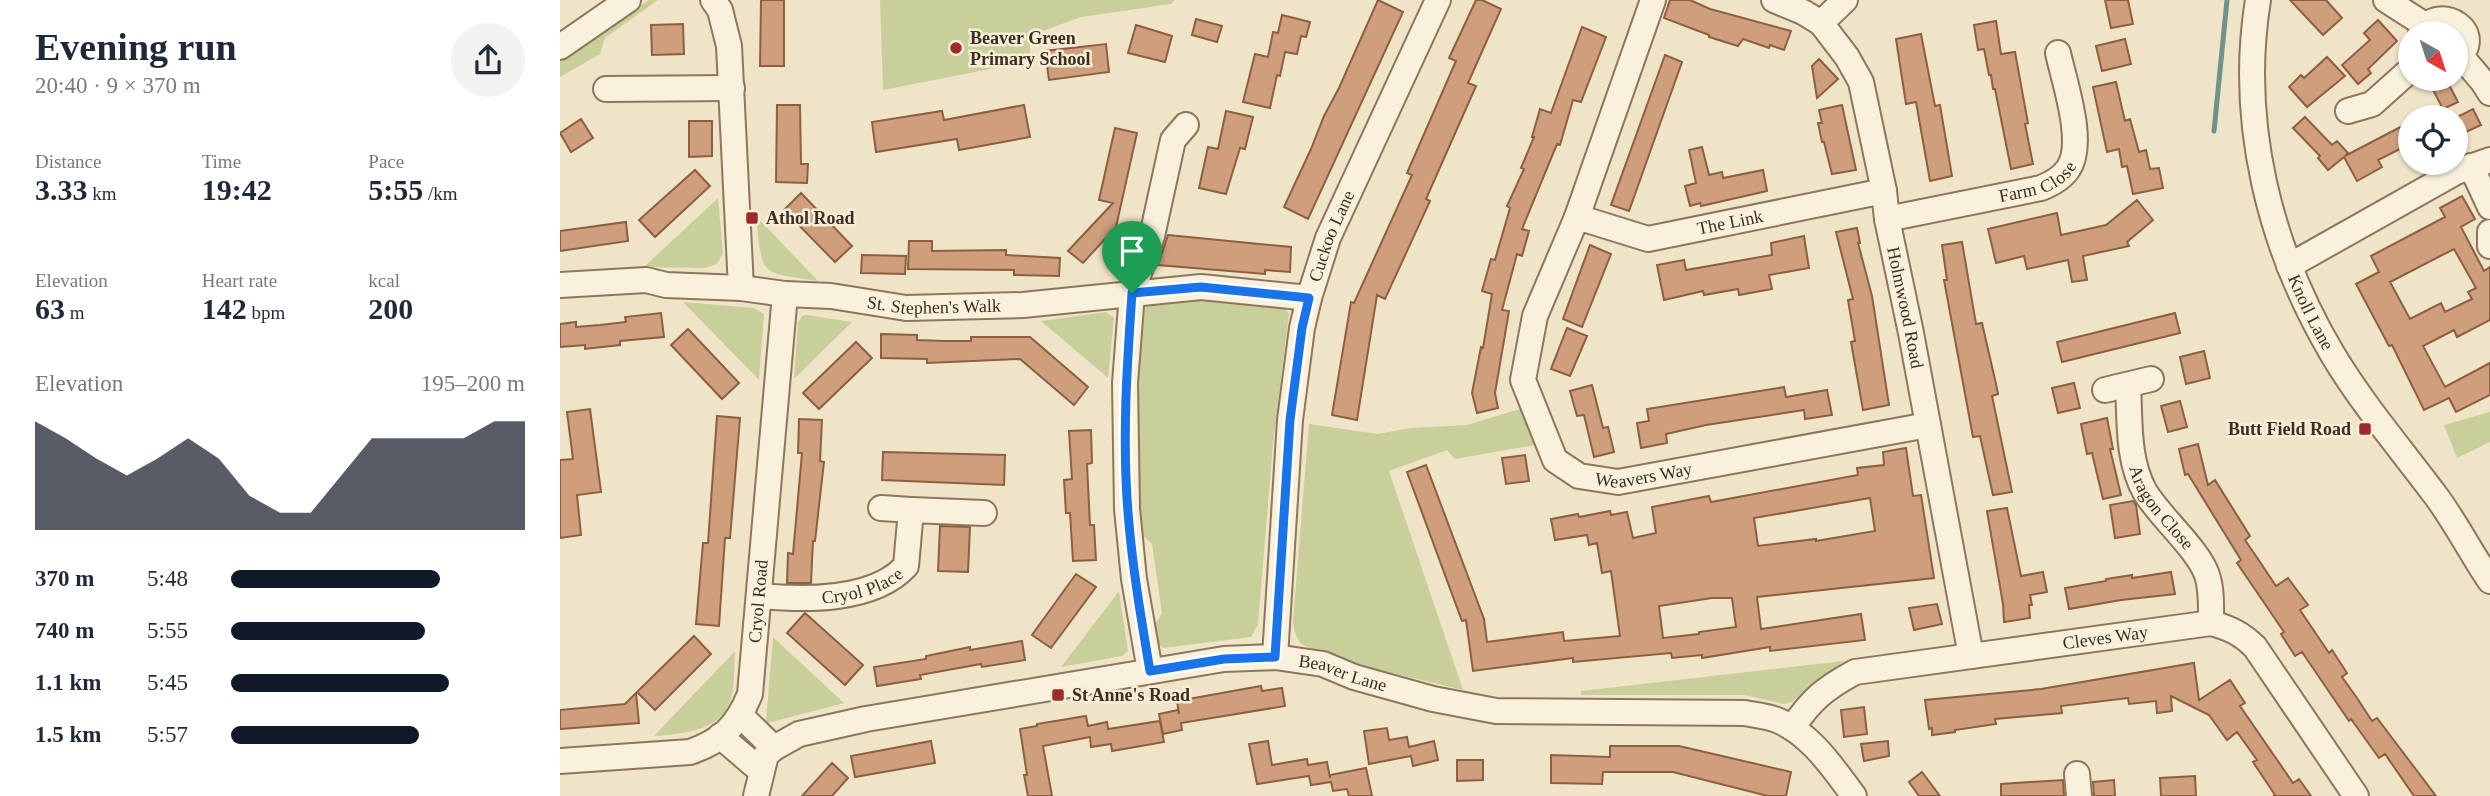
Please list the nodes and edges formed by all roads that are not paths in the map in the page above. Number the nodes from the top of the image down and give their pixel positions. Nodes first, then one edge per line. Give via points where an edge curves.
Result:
1 (628, 0) edge
2 (713, 0) edge
3 (1438, 0) edge
4 (1653, 0) edge
5 (1774, 0) edge
6 (1845, 0) edge
7 (2258, 0) edge
8 (2386, 0) edge
9 (595, 8) edge
10 (2413, 21) edge
11 (2433, 21) edge
12 (2464, 21) edge
13 (1821, 23) junction
14 (560, 47) edge
15 (2059, 53) dead end
16 (2468, 68) edge
17 (2398, 81) edge
18 (732, 88) junction
19 (606, 89) dead end
20 (2490, 93) edge
21 (2348, 111) dead end
22 (1186, 125) dead end
23 (2481, 163) edge
24 (1884, 191) junction
25 (2490, 207) edge
26 (1577, 216) junction
27 (1887, 219) junction
28 (2490, 232) edge
29 (2490, 246) edge
30 (2290, 266) junction
31 (560, 285) edge
32 (741, 288) junction
33 (1132, 293) junction
34 (785, 294) junction
35 (1309, 298) junction
36 (2128, 385) dead end
37 (1927, 425) junction
38 (881, 508) dead end
39 (911, 510) junction
40 (984, 513) dead end
41 (2490, 581) edge
42 (759, 596) junction
43 (2211, 623) junction
44 (1971, 656) junction
45 (1275, 657) junction
46 (1150, 671) junction
47 (741, 716) junction
48 (1792, 729) junction
49 (720, 736) junction
50 (774, 748) junction
51 (560, 761) edge
52 (761, 771) junction
53 (756, 796) edge
54 (1854, 796) edge
55 (2356, 796) edge

1 - 9 street
2 - 18 street via 726,28
3 - 35 street, Cuckoo Lane via 1328,237
4 - 26 street, Weavers Way
5 - 13 street, Holmwood Road
6 - 13 street
7 - 30 street, Knoll Lane via 2252,78 2256,146
8 - 10 street
9 - 14 street
11 - 12 street via 2462,12
13 - 24 street, Holmwood Road via 1861,82
15 - 27 street, Farm Close via 2074,130 2075,149 2066,171 2042,188
16 - 20 street
17 - 21 street via 2372,104
18 - 19 street
18 - 32 street
22 - 33 street via 1173,140 1152,236
23 - 25 street
23 - 30 street
24 - 26 street, The Link via 1648,239
24 - 27 street, Holmwood Road
26 - 37 street, Weavers Way via 1535,316 1523,380 1555,460 1579,476 1618,482
27 - 37 street, Holmwood Road
28 - 29 street
30 - 41 street, Knoll Lane via 2345,374 2438,498
31 - 32 street, St. Stephen's Walk via 646,280
32 - 34 street, St. Stephen's Walk
33 - 34 street, St. Stephen's Walk via 1023,305 905,308
33 - 35 street, St. Stephen's Walk via 1201,287
33 - 46 street via 1125,383 1128,509
34 - 42 street, Cryol Road
35 - 45 street, Cuckoo Lane via 1290,420
36 - 43 street, Aragon Close via 2132,449 2139,476 2145,492 2204,567
37 - 44 street, Holmwood Road
38 - 39 street
39 - 40 street
39 - 42 street, Cryol Place via 906,566 887,582 807,600
42 - 47 street, Cryol Road via 750,694
43 - 44 street, Cleves Way
43 - 55 street, Cleves Way via 2244,636 2255,647
44 - 48 street, Cleves Way via 1855,672 1814,699
45 - 46 street, Beaver Lane via 1224,659
45 - 48 street, Beaver Lane via 1323,664 1433,699 1496,711 1745,713 1776,719
46 - 50 street, Beaver Lane via 866,719 799,734
47 - 49 street, Cryol Road
47 - 50 street
48 - 54 street, Beaver Lane via 1818,749
49 - 51 street, Cryol Road via 690,752
49 - 52 street
50 - 52 street via 766,755
52 - 53 street

